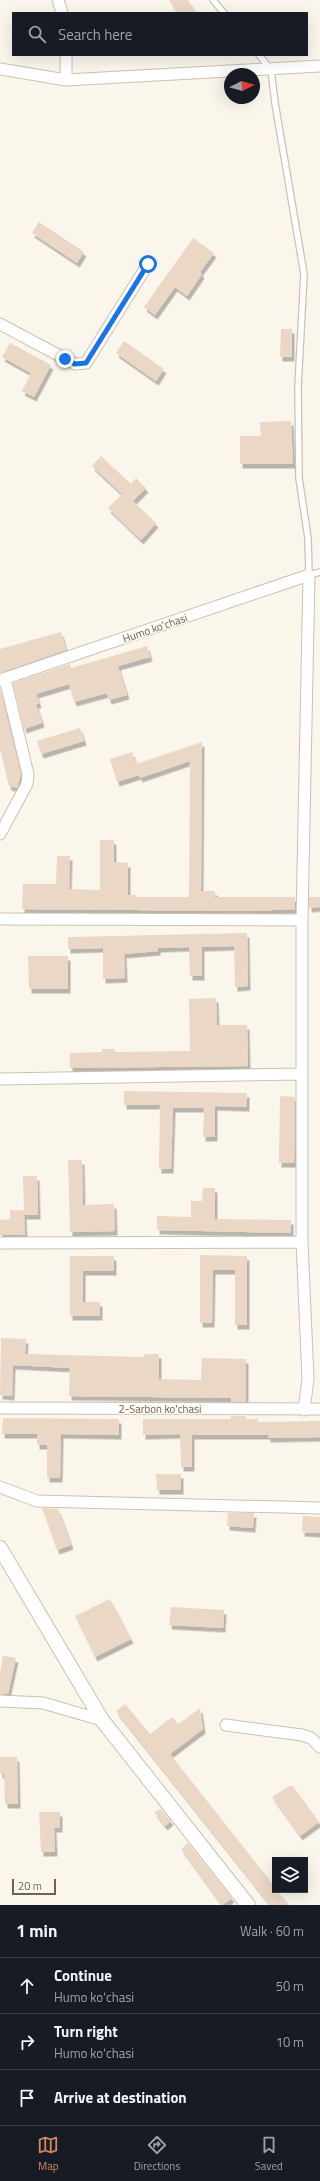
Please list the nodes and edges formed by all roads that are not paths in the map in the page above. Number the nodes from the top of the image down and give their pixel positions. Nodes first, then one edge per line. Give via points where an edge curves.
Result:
1 (58, 0) edge
2 (213, 0) edge
3 (62, 12) edge
4 (223, 12) edge
5 (66, 56) edge
6 (260, 56) edge
7 (320, 66) edge
8 (0, 69) edge
9 (272, 70) junction
10 (66, 80) junction
11 (148, 264) dead end
12 (0, 324) edge
13 (320, 572) edge
14 (309, 575) junction
15 (2, 679) edge
16 (0, 834) edge
17 (0, 919) edge
18 (302, 920) junction
19 (301, 1074) junction
20 (0, 1079) edge
21 (302, 1242) junction
22 (0, 1243) edge
23 (0, 1408) edge
24 (320, 1409) edge
25 (304, 1410) junction
26 (0, 1487) edge
27 (320, 1508) edge
28 (0, 1548) edge
29 (0, 1701) edge
30 (102, 1720) junction
31 (226, 1725) dead end
32 (320, 1747) edge
33 (248, 1905) edge

1 - 3 street
2 - 4 lane
5 - 10 street
6 - 9 lane
7 - 9 street
8 - 10 street
9 - 10 street
9 - 14 lane via 275,103 304,274 298,387 298,478 308,538
11 - 12 street via 86,363 75,364
13 - 14 lane
14 - 15 street, Humo koʻchasi
14 - 18 street
15 - 16 street via 28,774 27,784
17 - 18 street
18 - 19 street
19 - 20 street
19 - 21 street
21 - 22 street
21 - 25 street via 308,1379
23 - 25 street, 2-Sarbon koʻchasi
24 - 25 street, 2-Sarbon koʻchasi
26 - 27 street via 37,1501
28 - 30 street
29 - 30 street via 43,1703
30 - 33 street
31 - 32 street via 302,1735 311,1738

